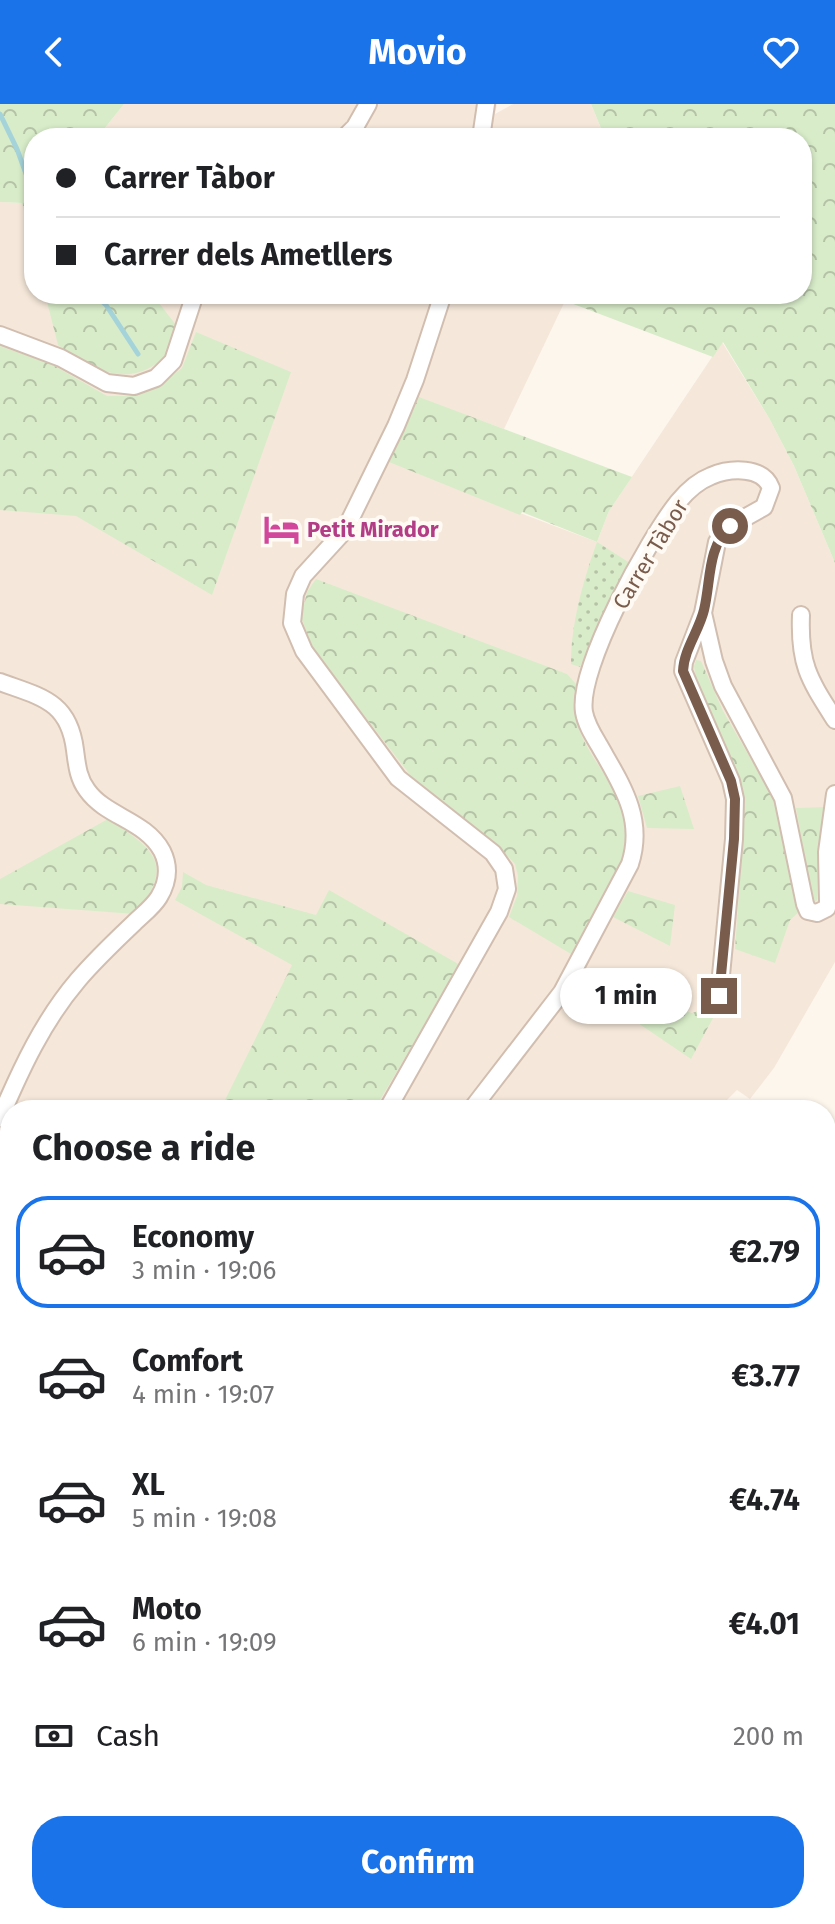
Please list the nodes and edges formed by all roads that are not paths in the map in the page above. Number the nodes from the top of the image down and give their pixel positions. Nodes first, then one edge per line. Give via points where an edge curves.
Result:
1 (368, 104) edge
2 (486, 104) edge
3 (354, 128) edge
4 (482, 128) edge
5 (192, 304) edge
6 (440, 304) edge
7 (0, 335) edge
8 (703, 613) junction
9 (801, 615) dead end
10 (0, 682) edge
11 (835, 720) edge
12 (835, 794) edge
13 (719, 996) dead end
14 (8, 1100) edge
15 (393, 1100) edge
16 (478, 1100) edge

1 - 3 street
2 - 4 street
5 - 7 street via 173,361 156,378 134,386 107,383
6 - 15 street via 408,399 364,495 345,530 303,576 292,610 304,651 384,761 422,799 493,853 504,869 507,889 499,912
8 - 12 street, Carrer Tàbor via 723,686 783,798 805,904 813,913 823,912 828,902 827,852
8 - 13 street via 683,671 735,799
8 - 16 street, Carrer Tàbor via 717,542 730,526 769,500 768,480 756,472 711,476 686,493 631,580 599,644 586,681 584,710 633,810 633,855 562,992
9 - 11 street via 803,664
10 - 14 street via 61,710 73,733 79,776 88,792 147,832 162,852 169,877 157,901 87,971 52,1015

